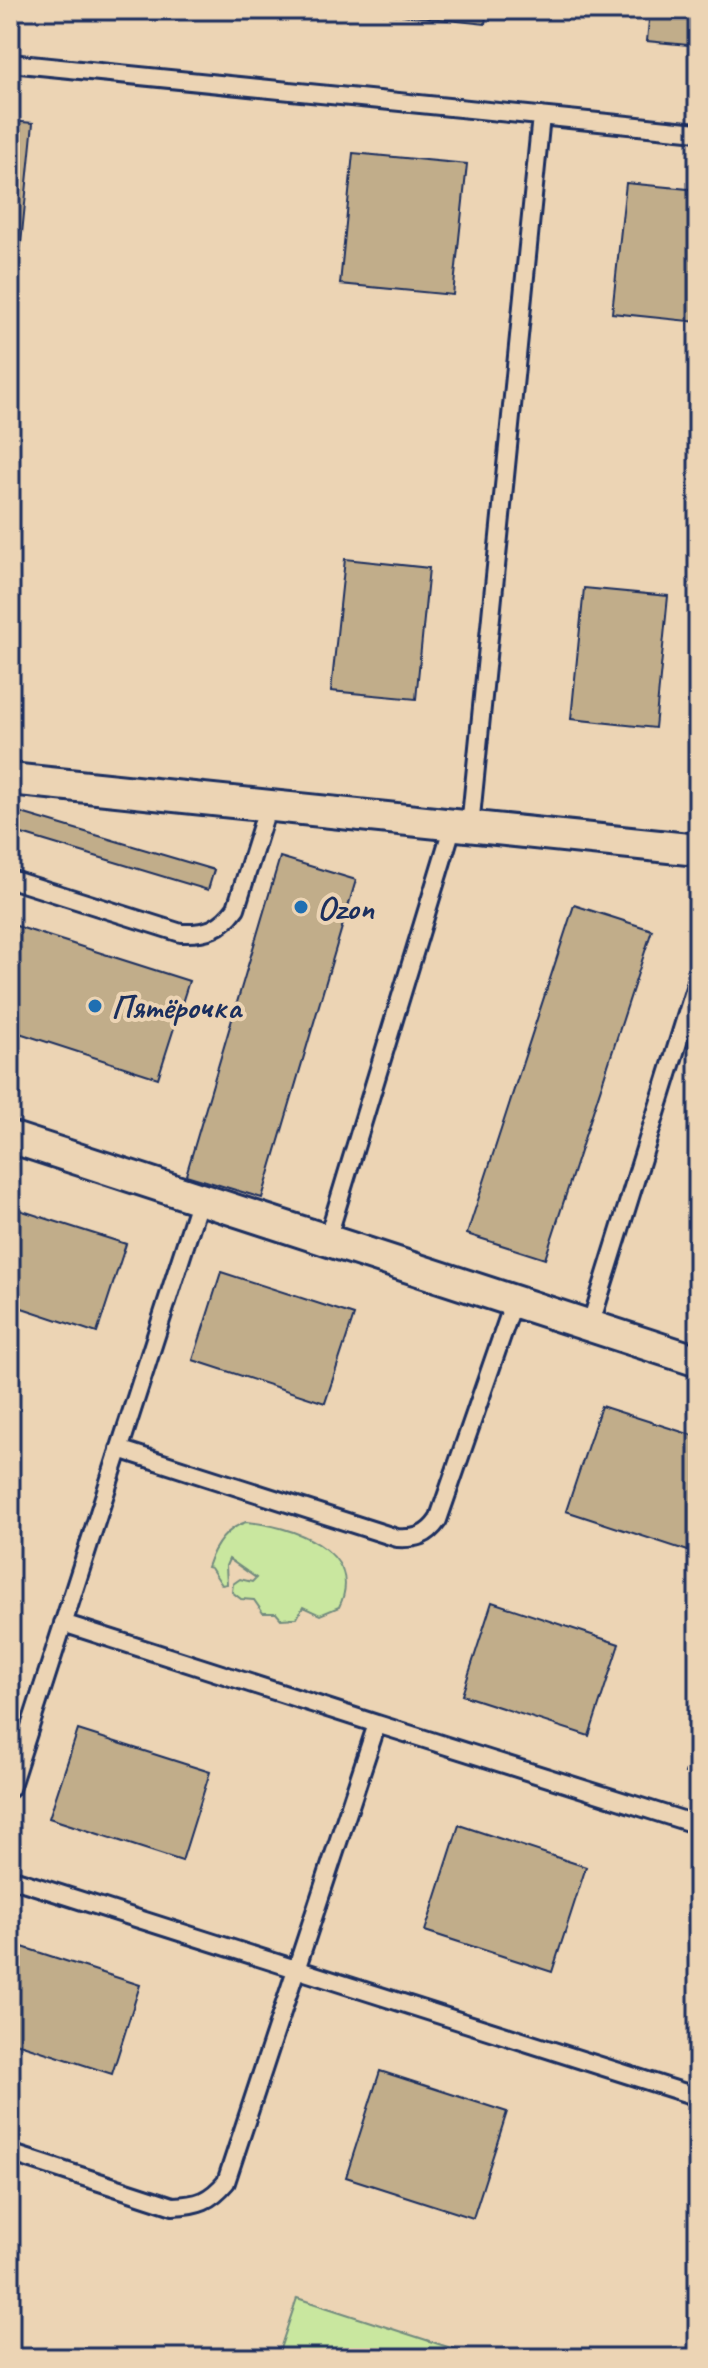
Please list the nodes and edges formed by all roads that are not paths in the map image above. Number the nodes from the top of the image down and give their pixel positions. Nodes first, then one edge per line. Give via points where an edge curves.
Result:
1 (10, 63) edge
2 (541, 116) junction
3 (698, 132) edge
4 (10, 779) edge
5 (268, 806) junction
6 (461, 826) junction
7 (698, 850) edge
8 (10, 879) edge
9 (698, 978) edge
10 (10, 1137) edge
11 (200, 1199) junction
12 (327, 1240) junction
13 (514, 1301) junction
14 (590, 1326) junction
15 (698, 1361) edge
16 (119, 1449) junction
17 (63, 1623) junction
18 (377, 1724) junction
19 (10, 1789) edge
20 (698, 1825) edge
21 (10, 1878) edge
22 (296, 1969) junction
23 (698, 2097) edge
24 (10, 2153) edge

1 - 2 lane
2 - 3 lane
2 - 6 lane
4 - 5 street
5 - 6 street
5 - 8 lane via 236,908 217,928 202,933 181,933
6 - 7 street
6 - 12 lane
9 - 14 lane
10 - 11 street
11 - 12 street
11 - 16 lane
12 - 13 street
13 - 14 street
13 - 16 lane via 438,1520 416,1539 397,1538
14 - 15 street
16 - 17 lane
17 - 18 lane
17 - 19 lane
18 - 20 lane
18 - 22 lane
21 - 22 lane
22 - 23 lane
22 - 24 lane via 226,2182 215,2195 198,2205 173,2206

